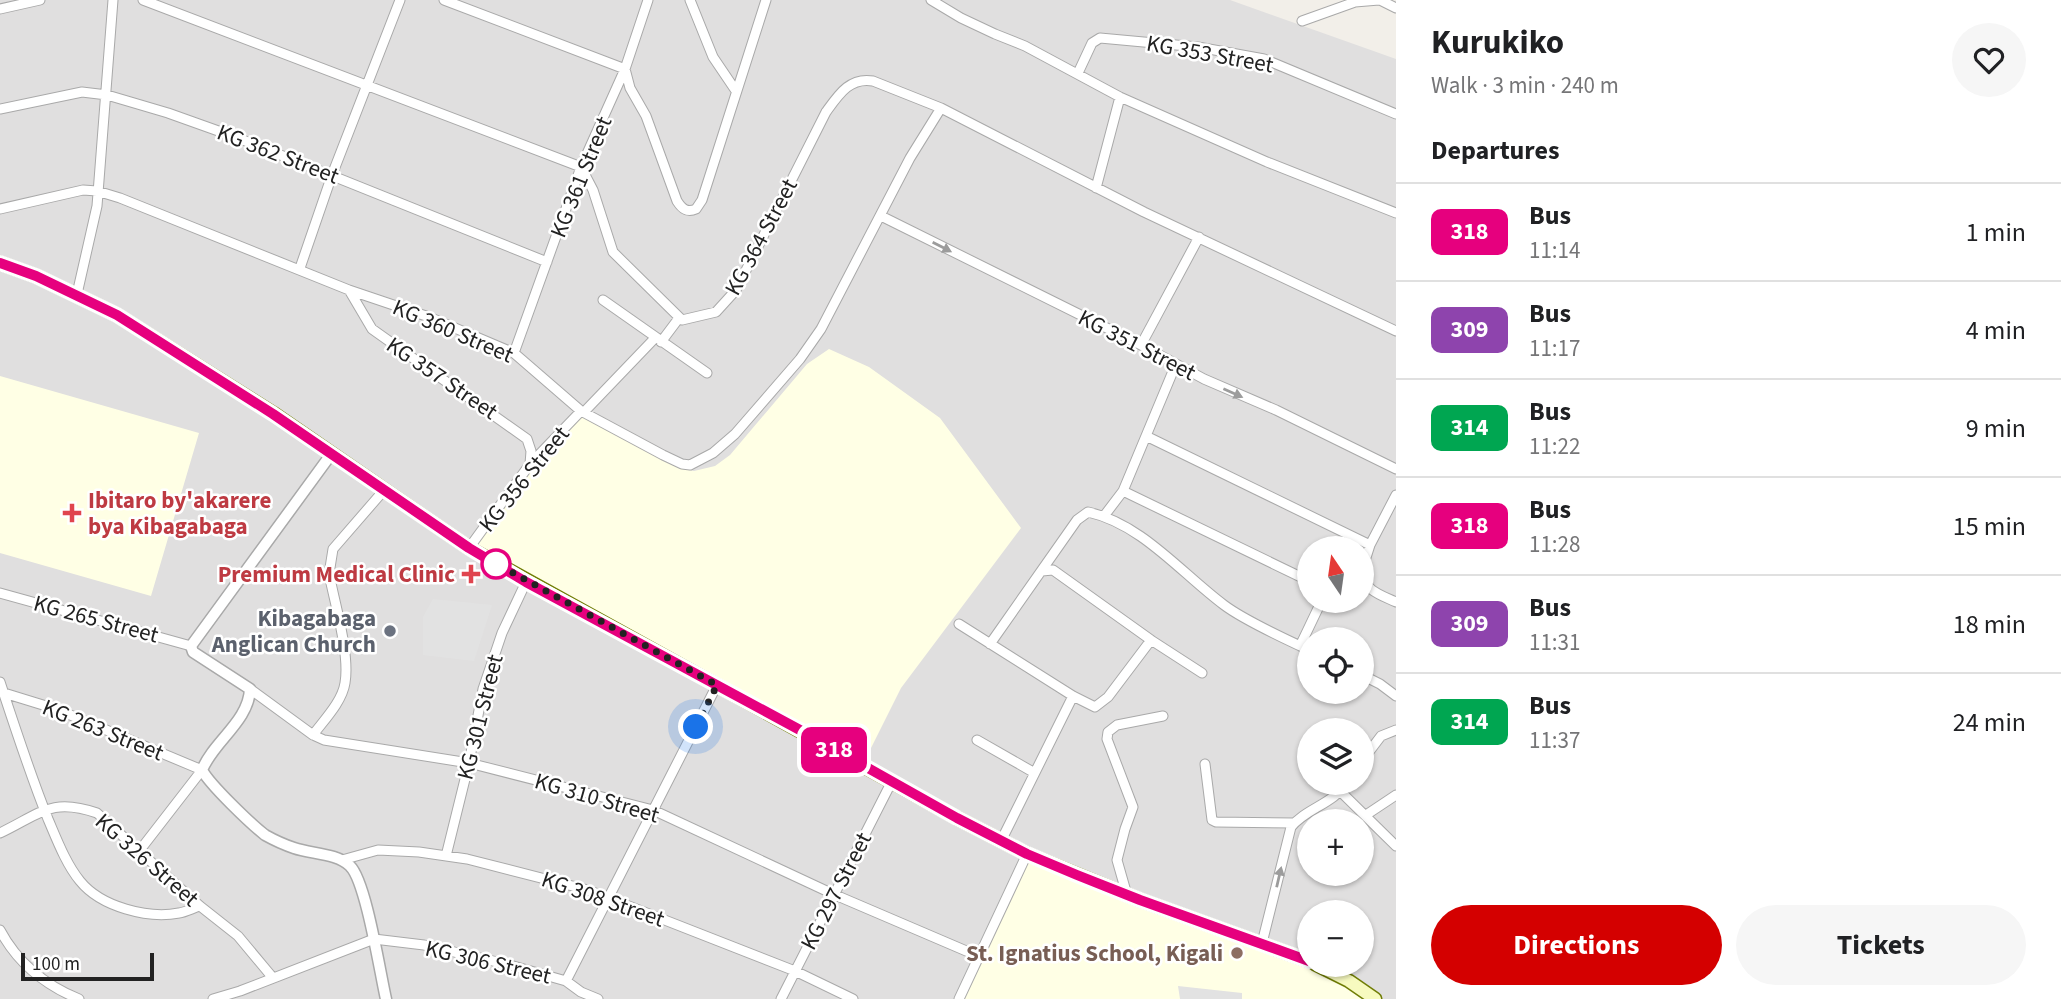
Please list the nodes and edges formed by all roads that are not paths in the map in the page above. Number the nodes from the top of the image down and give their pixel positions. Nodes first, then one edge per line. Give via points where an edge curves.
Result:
1 (40, 0) edge
2 (113, 0) edge
3 (143, 0) edge
4 (400, 0) edge
5 (444, 0) edge
6 (648, 0) edge
7 (690, 0) edge
8 (766, 0) edge
9 (931, 0) edge
10 (1379, 0) edge
11 (1396, 8) edge
12 (0, 9) edge
13 (1302, 21) dead end
14 (625, 69) junction
15 (1078, 73) junction
16 (367, 85) junction
17 (736, 91) junction
18 (107, 95) junction
19 (1120, 97) junction
20 (941, 108) junction
21 (0, 109) edge
22 (1396, 114) edge
23 (582, 167) junction
24 (332, 175) junction
25 (1096, 188) junction
26 (97, 191) junction
27 (0, 209) edge
28 (1396, 213) edge
29 (881, 216) junction
30 (1199, 237) junction
31 (547, 262) junction
32 (0, 263) edge
33 (300, 268) junction
34 (349, 290) junction
35 (77, 295) junction
36 (603, 300) dead end
37 (679, 318) junction
38 (1396, 331) edge
39 (658, 340) junction
40 (1141, 345) junction
41 (514, 353) junction
42 (1176, 364) junction
43 (707, 373) dead end
44 (582, 412) junction
45 (1146, 436) junction
46 (332, 453) junction
47 (530, 464) junction
48 (1396, 469) edge
49 (384, 489) junction
50 (1123, 491) junction
51 (1396, 495) edge
52 (1104, 516) junction
53 (1352, 536) edge
54 (1374, 537) edge
55 (469, 548) junction
56 (1042, 571) junction
57 (1297, 575) edge
58 (526, 582) junction
59 (1374, 592) edge
60 (0, 593) edge
61 (1396, 603) edge
62 (959, 624) dead end
63 (1151, 640) junction
64 (990, 644) junction
65 (1297, 644) edge
66 (191, 646) junction
67 (1202, 673) dead end
68 (1374, 681) edge
69 (0, 682) edge
70 (717, 685) junction
71 (250, 689) junction
72 (4, 693) junction
73 (1073, 696) junction
74 (1396, 696) edge
75 (1163, 716) dead end
76 (1396, 730) edge
77 (313, 735) junction
78 (977, 740) dead end
79 (1374, 745) edge
80 (469, 763) junction
81 (1205, 764) dead end
82 (202, 770) junction
83 (1033, 772) junction
84 (891, 783) junction
85 (1336, 795) edge
86 (1344, 795) edge
87 (1396, 795) edge
88 (44, 809) junction
89 (1359, 809) edge
90 (653, 810) junction
91 (1374, 810) edge
92 (1294, 823) junction
93 (1374, 823) edge
94 (0, 833) edge
95 (1001, 841) junction
96 (1396, 846) edge
97 (140, 850) junction
98 (1027, 854) junction
99 (446, 856) junction
100 (342, 860) junction
101 (833, 894) junction
102 (1126, 895) junction
103 (608, 898) junction
104 (200, 906) junction
105 (0, 930) edge
106 (374, 939) junction
107 (1262, 943) junction
108 (978, 956) junction
109 (1297, 956) edge
110 (795, 971) junction
111 (1341, 977) edge
112 (273, 978) junction
113 (566, 981) junction
114 (582, 996) edge
115 (79, 999) edge
116 (212, 999) edge
117 (386, 999) edge
118 (598, 999) edge
119 (781, 999) edge
120 (853, 999) edge
121 (959, 999) edge
122 (1375, 999) edge

1 - 12 street
2 - 18 street
3 - 16 street
4 - 16 street
5 - 14 street
6 - 14 street, KG 361 Street
7 - 17 street via 713,57
8 - 17 street
9 - 15 street
10 - 11 street
10 - 13 street via 1355,2
14 - 17 street via 677,201 686,211 696,209 702,200
14 - 23 street, KG 361 Street
15 - 19 street
15 - 22 street, KG 353 Street via 1092,43 1100,38 1198,47 1271,61
16 - 23 street
16 - 24 street
18 - 21 street, KG 362 Street via 82,92
18 - 24 street, KG 362 Street
18 - 26 street
19 - 25 street
19 - 28 street
20 - 25 street, KG 364 Street
20 - 29 street, KG 360 Street
20 - 37 street, KG 364 Street via 863,79 839,93 736,290 716,312
23 - 31 street, KG 361 Street
23 - 37 street via 613,252
24 - 31 street, KG 362 Street
24 - 33 street
25 - 30 street, KG 364 Street
26 - 27 street, KG 360 Street via 67,193
26 - 33 street, KG 360 Street
26 - 35 street
29 -> 40 street, KG 351 Street
29 - 44 street, KG 360 Street via 800,359 735,434 703,460 682,464
30 - 38 street, KG 364 Street
30 - 40 street
31 - 41 street, KG 361 Street
32 - 35 main road
33 - 34 street, KG 360 Street
34 - 41 street, KG 360 Street
34 - 47 street, KG 357 Street via 372,329 527,439
35 - 46 main road via 117,315
36 - 39 street
37 - 39 street, KG 356 Street
39 - 43 street
39 - 44 street, KG 356 Street
40 - 42 street, KG 351 Street
41 - 44 street, KG 360 Street
42 - 45 street
42 -> 48 street, KG 351 Street
44 - 47 street, KG 356 Street
45 - 50 street
45 - 53 street
46 - 49 main road
46 - 66 street
47 - 55 street, KG 356 Street
49 - 55 main road
49 - 77 street via 333,549 329,562 346,657 345,685
50 - 52 street
50 - 57 street
51 - 54 street
52 - 56 street via 1088,512 1077,520
52 - 65 street via 1150,543 1225,606
55 - 58 main road
56 - 63 street via 1053,570
56 - 64 street
58 - 70 main road
58 - 80 street, KG 301 Street via 491,662
59 - 61 street
60 - 66 street, KG 265 Street
62 - 64 street
63 - 67 street
63 - 73 street via 1102,704 1092,707
64 - 73 street
66 - 71 street via 193,652
68 - 74 street
69 - 72 street
70 - 84 main road
70 - 90 street
71 - 77 street, KG 310 Street
71 - 82 street via 242,714
72 - 82 street, KG 263 Street via 56,709
72 - 88 street
73 - 83 street
75 - 102 street via 1117,725 1108,732 1133,807 1117,860
76 - 79 street via 1381,736
77 - 80 street, KG 310 Street via 342,745
78 - 83 street
80 - 90 street, KG 310 Street
80 - 99 street, KG 301 Street
81 - 92 street via 1212,820
82 - 97 street
82 - 100 street via 266,835 294,848
83 - 95 street
84 - 95 main road
84 - 101 street, KG 297 Street
85 - 92 street
86 - 89 street
87 - 91 street
88 - 94 street, KG 326 Street
88 - 97 street, KG 326 Street via 62,805 97,813
88 - 104 street via 80,881 96,895 117,906 155,913 179,913
90 - 101 street, KG 310 Street
90 - 103 street
107 -> 92 street
93 - 96 street
95 - 98 main road
97 - 104 street, KG 326 Street
98 - 102 main road
98 - 108 street
99 - 100 street, KG 308 Street via 378,850
99 - 103 street, KG 308 Street
100 - 106 street via 357,876
101 - 108 street, KG 310 Street
101 - 110 street, KG 297 Street
102 - 107 main road
103 - 110 street, KG 308 Street
103 - 113 street
104 - 112 street, KG 326 Street via 239,936
105 - 115 street via 30,970
106 - 112 street
106 - 113 street, KG 306 Street via 424,946
106 - 117 street
107 - 109 main road
108 - 121 street
110 - 119 street, KG 297 Street
110 - 120 street, KG 308 Street
111 - 122 main road
112 - 116 street
113 - 114 street, KG 306 Street
114 - 118 street, KG 306 Street

